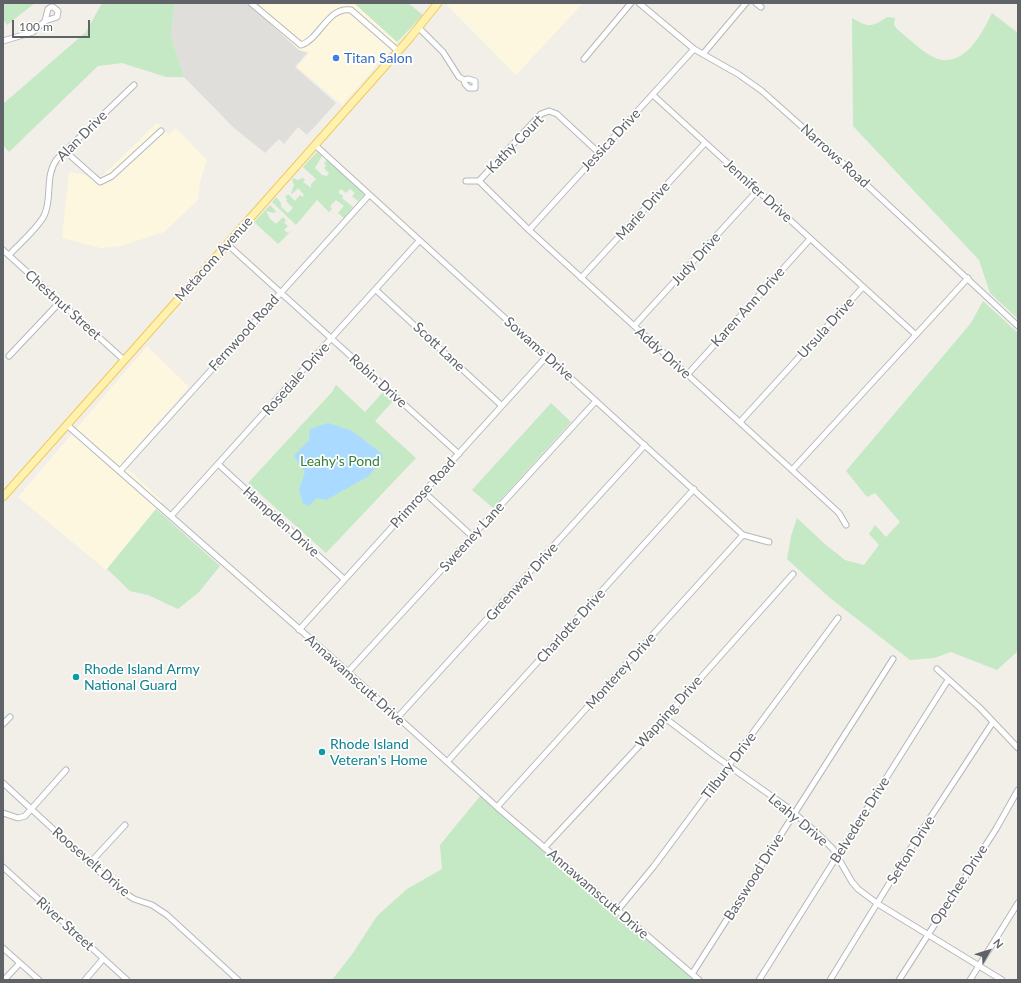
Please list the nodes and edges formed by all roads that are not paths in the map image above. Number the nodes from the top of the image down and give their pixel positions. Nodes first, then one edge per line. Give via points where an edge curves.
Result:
1 (251, 3) edge
2 (439, 3) edge
3 (631, 3) edge
4 (639, 3) edge
5 (746, 3) edge
6 (756, 3) edge
7 (761, 7) dead end
8 (45, 21) dead end
9 (418, 27) junction
10 (3, 41) edge
11 (694, 49) junction
12 (398, 51) junction
13 (703, 54) junction
14 (584, 59) dead end
15 (464, 80) dead end
16 (134, 85) dead end
17 (653, 95) junction
18 (161, 131) dead end
19 (705, 143) junction
20 (315, 145) junction
21 (65, 151) junction
22 (599, 153) junction
23 (466, 181) dead end
24 (479, 181) junction
25 (757, 191) junction
26 (369, 195) junction
27 (529, 230) junction
28 (810, 239) junction
29 (419, 241) junction
30 (227, 244) junction
31 (3, 250) edge
32 (9, 255) junction
33 (581, 278) junction
34 (968, 278) junction
35 (864, 287) junction
36 (376, 290) junction
37 (281, 292) junction
38 (60, 302) junction
39 (634, 326) junction
40 (1018, 326) edge
41 (916, 335) junction
42 (332, 339) junction
43 (9, 356) dead end
44 (547, 356) junction
45 (124, 360) junction
46 (687, 375) junction
47 (596, 401) junction
48 (501, 405) junction
49 (740, 422) junction
50 (67, 424) junction
51 (645, 445) junction
52 (459, 454) junction
53 (218, 464) junction
54 (792, 470) junction
55 (120, 471) junction
56 (694, 490) junction
57 (424, 492) junction
58 (3, 497) edge
59 (171, 516) junction
60 (846, 524) dead end
61 (743, 534) junction
62 (473, 537) junction
63 (769, 542) dead end
64 (793, 574) dead end
65 (344, 579) junction
66 (838, 618) dead end
67 (299, 630) junction
68 (893, 659) dead end
69 (937, 669) dead end
70 (348, 672) junction
71 (948, 680) junction
72 (10, 717) dead end
73 (398, 717) junction
74 (666, 718) junction
75 (993, 722) junction
76 (3, 724) edge
77 (1018, 748) edge
78 (447, 762) junction
79 (729, 766) junction
80 (66, 770) dead end
81 (3, 783) edge
82 (1018, 790) edge
83 (497, 807) junction
84 (31, 809) junction
85 (3, 813) edge
86 (794, 813) junction
87 (125, 826) dead end
88 (544, 848) junction
89 (837, 857) junction
90 (90, 863) junction
91 (3, 867) edge
92 (1018, 903) edge
93 (878, 904) junction
94 (617, 911) junction
95 (928, 934) junction
96 (3, 948) edge
97 (103, 959) junction
98 (20, 963) junction
99 (979, 966) junction
100 (692, 974) junction
101 (4, 980) edge
102 (39, 980) edge
103 (85, 980) edge
104 (127, 980) edge
105 (238, 980) edge
106 (699, 980) edge
107 (759, 980) edge
108 (830, 980) edge
109 (899, 980) edge
110 (970, 980) edge
111 (1002, 980) edge

1 - 12 street via 301,45 312,38 340,9 346,9 351,10
2 - 9 main road, Metacom Avenue
3 - 14 street
4 - 11 street, Narrows Road
5 - 13 street
6 - 7 street
8 - 10 street via 33,32
9 - 12 main road, Metacom Avenue
9 - 15 street via 434,42 459,77
11 - 13 street, Narrows Road
11 - 17 street, Jessica Drive
12 - 20 main road, Metacom Avenue
13 - 34 street, Narrows Road via 762,91
16 - 21 street, Alan Drive
17 - 19 street, Jennifer Drive
17 - 22 street, Jessica Drive
18 - 21 street via 112,176 100,182
19 - 25 street, Jennifer Drive
19 - 33 street, Marie Drive
20 - 26 street, Sowams Drive
20 - 30 main road, Metacom Avenue
21 - 32 street, Alan Drive via 51,168 43,216
22 - 24 street, Kathy Court via 557,114 549,111 541,114
22 - 27 street, Jessica Drive
23 - 24 street, Kathy Court
24 - 27 street, Addy Drive
25 - 28 street, Jennifer Drive
25 - 39 street, Judy Drive
26 - 29 street, Sowams Drive
26 - 37 street, Fernwood Road
27 - 33 street, Addy Drive
28 - 35 street, Jennifer Drive
28 - 46 street, Karen Ann Drive
29 - 36 street, Rosedale Drive
29 - 44 street, Sowams Drive
30 - 37 street, Robin Drive
30 - 45 main road, Metacom Avenue
31 - 32 street, Chestnut Street
32 - 38 street, Chestnut Street
33 - 39 street, Addy Drive
34 - 40 street, Narrows Road
34 - 41 street
35 - 41 street, Ursula Drive
35 - 49 street, Ursula Drive
36 - 42 street, Rosedale Drive
36 - 48 street, Scott Lane
37 - 42 street, Robin Drive
37 - 55 street, Fernwood Road
38 - 43 street
38 - 45 street, Chestnut Street
39 - 46 street, Addy Drive
41 - 54 street
42 - 52 street, Robin Drive
42 - 53 street, Rosedale Drive
44 - 47 street, Sowams Drive
44 - 48 street, Primrose Road
45 - 50 main road, Metacom Avenue
46 - 49 street, Addy Drive
47 - 51 street, Sowams Drive
47 - 62 street, Sweeney Lane
48 - 52 street, Primrose Road
49 - 54 street, Addy Drive
50 - 55 street, Annawamscutt Drive
50 - 58 main road, Metacom Avenue
51 - 56 street, Sowams Drive
51 - 73 street, Greenway Drive
52 - 57 street, Primrose Road
53 - 59 street, Rosedale Drive
53 - 65 street, Hampden Drive
54 - 60 street, Addy Drive via 839,513
55 - 59 street, Annawamscutt Drive
56 - 61 street, Sowams Drive
56 - 78 street, Charlotte Drive
57 - 62 street
57 - 65 street, Primrose Road
59 - 67 street, Annawamscutt Drive
61 - 63 street, Sowams Drive
61 - 83 street, Monterey Drive
62 - 70 street, Sweeney Lane
64 - 74 street, Wapping Drive
65 - 67 street, Primrose Road
66 - 79 street, Tilbury Drive
67 - 70 street, Annawamscutt Drive
68 - 86 street, Basswood Drive
69 - 71 street
70 - 73 street, Annawamscutt Drive
71 - 75 street
71 - 89 street, Belvedere Drive
72 - 76 street
73 - 78 street, Annawamscutt Drive
74 - 79 street, Leahy Drive
74 - 88 street, Wapping Drive
75 - 77 street
75 - 93 street, Sefton Drive
78 - 83 street, Annawamscutt Drive
79 - 86 street, Leahy Drive
79 - 94 street, Tilbury Drive
80 - 84 street
81 - 84 street, Roosevelt Drive
82 - 95 street, Opechee Drive via 996,829
83 - 88 street, Annawamscutt Drive
84 - 85 street via 25,816 18,818
84 - 90 street, Roosevelt Drive
86 - 89 street, Leahy Drive via 830,845
86 - 100 street, Basswood Drive
87 - 90 street
88 - 94 street, Annawamscutt Drive
89 - 93 street, Leahy Drive via 858,889
89 - 107 street, Belvedere Drive
90 - 105 street, Roosevelt Drive via 125,895 152,905 167,915
91 - 97 street, River Street
92 - 99 street
93 - 95 street, Leahy Drive
93 - 108 street, Sefton Drive
94 - 100 street, Annawamscutt Drive
95 - 99 street, Leahy Drive
95 - 109 street, Opechee Drive
96 - 98 street
97 - 103 street
97 - 104 street, River Street
98 - 101 street
98 - 102 street
99 - 110 street
99 - 111 street, Leahy Drive
100 - 106 street, Annawamscutt Drive

